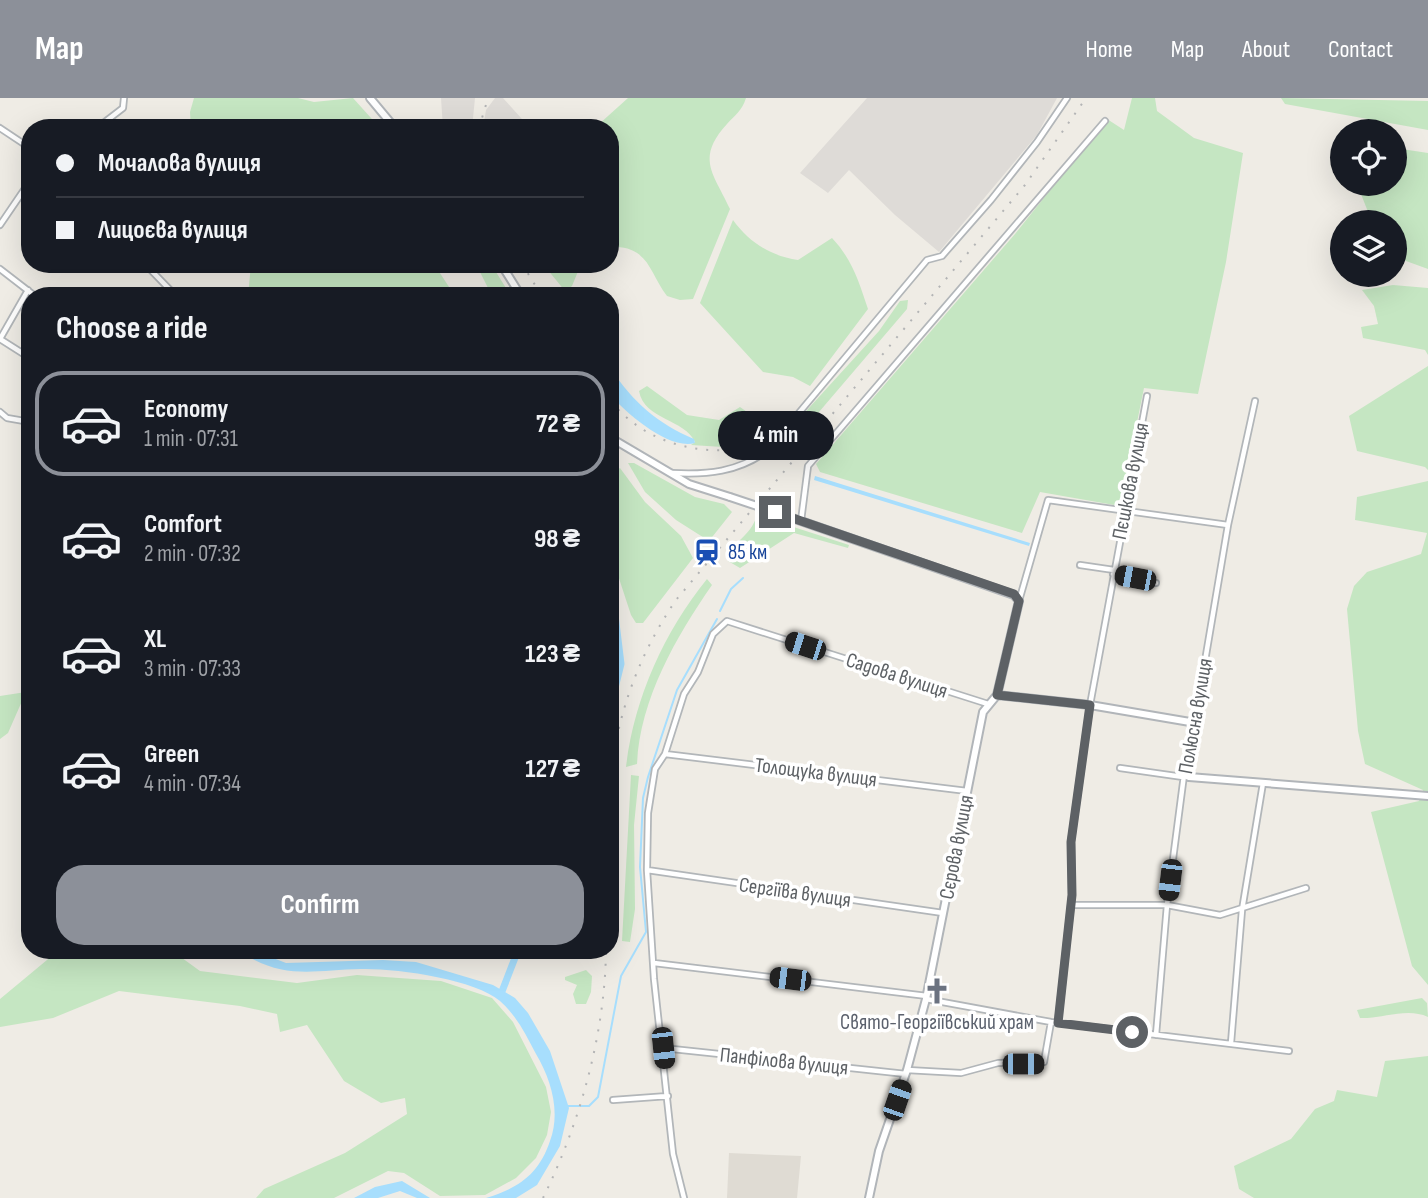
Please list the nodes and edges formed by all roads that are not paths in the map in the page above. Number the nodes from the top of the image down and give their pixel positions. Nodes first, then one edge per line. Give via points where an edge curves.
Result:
1 (124, 98) edge
2 (370, 98) edge
3 (1067, 98) edge
4 (109, 119) edge
5 (388, 119) edge
6 (1105, 121) dead end
7 (0, 128) edge
8 (21, 142) edge
9 (21, 194) edge
10 (0, 225) edge
11 (0, 270) edge
12 (154, 273) edge
13 (25, 287) edge
14 (167, 287) edge
15 (21, 304) edge
16 (0, 339) edge
17 (21, 352) edge
18 (1147, 396) dead end
19 (1255, 401) dead end
20 (0, 412) edge
21 (21, 420) edge
22 (619, 443) edge
23 (668, 473) junction
24 (1123, 512) junction
25 (800, 522) junction
26 (1228, 525) junction
27 (1080, 565) dead end
28 (1113, 572) junction
29 (1156, 583) dead end
30 (1019, 601) junction
31 (997, 695) junction
32 (988, 704) junction
33 (1090, 705) junction
34 (1194, 726) junction
35 (665, 754) junction
36 (1120, 768) dead end
37 (1184, 776) junction
38 (1263, 783) junction
39 (967, 791) junction
40 (1428, 796) edge
41 (647, 870) junction
42 (1306, 888) dead end
43 (1071, 905) junction
44 (1167, 905) junction
45 (1242, 910) junction
46 (943, 913) junction
47 (654, 963) junction
48 (926, 997) junction
49 (1051, 1022) junction
50 (1058, 1023) junction
51 (1156, 1035) junction
52 (1231, 1043) junction
53 (663, 1048) junction
54 (1289, 1051) dead end
55 (906, 1072) junction
56 (668, 1096) junction
57 (613, 1100) dead end
58 (684, 1198) edge
59 (869, 1198) edge

1 - 4 street via 123,108
2 - 5 street
3 - 23 street via 991,200 942,256 927,260 767,451 726,471
6 - 25 street via 808,466
7 - 8 street
9 - 10 street
11 - 13 street
12 - 14 street
15 - 16 street
16 - 17 street
18 - 24 street, Пєшкова вулиця
19 - 26 street, Полюсна вулиця
20 - 21 street
22 - 23 street
23 - 25 street, bridge
24 - 26 street
24 - 28 street, Пєшкова вулиця
24 - 30 street via 1048,500
25 - 30 street via 1014,594
26 - 34 street, Полюсна вулиця
27 - 28 street
28 - 29 street
28 - 33 street, Пєшкова вулиця
30 - 31 street
31 - 32 street, Сєрова вулиця
31 - 33 street
32 - 35 street, Садова вулиця via 727,621 713,634 684,694
32 - 39 street, Сєрова вулиця
33 - 34 street
33 - 43 street, Пєшкова вулиця via 1071,842
34 - 37 street, Полюсна вулиця
35 - 39 street, Толощука вулиця
35 - 41 street via 655,769 651,791
36 - 37 street
37 - 38 street
37 - 44 street, Полюсна вулиця
38 - 40 street
38 - 45 street
39 - 46 street, Сєрова вулиця
41 - 46 street, Сергіїва вулиця
41 - 47 street
42 - 45 street
43 - 44 street
43 - 50 street, Пєшкова вулиця
44 - 45 street via 1220,915
44 - 51 street, Полюсна вулиця
45 - 52 street
46 - 48 street, Сєрова вулиця
47 - 48 street
47 - 53 street
48 - 49 street
48 - 55 street, Сєрова вулиця
49 - 50 street
49 - 55 street, Панфілова вулиця via 1044,1062 998,1063 954,1073
50 - 51 street
51 - 52 street
52 - 54 street
53 - 55 street, Панфілова вулиця
53 - 56 street
55 - 59 street, Сєрова вулиця via 879,1151
56 - 57 street
56 - 58 street via 673,1154

